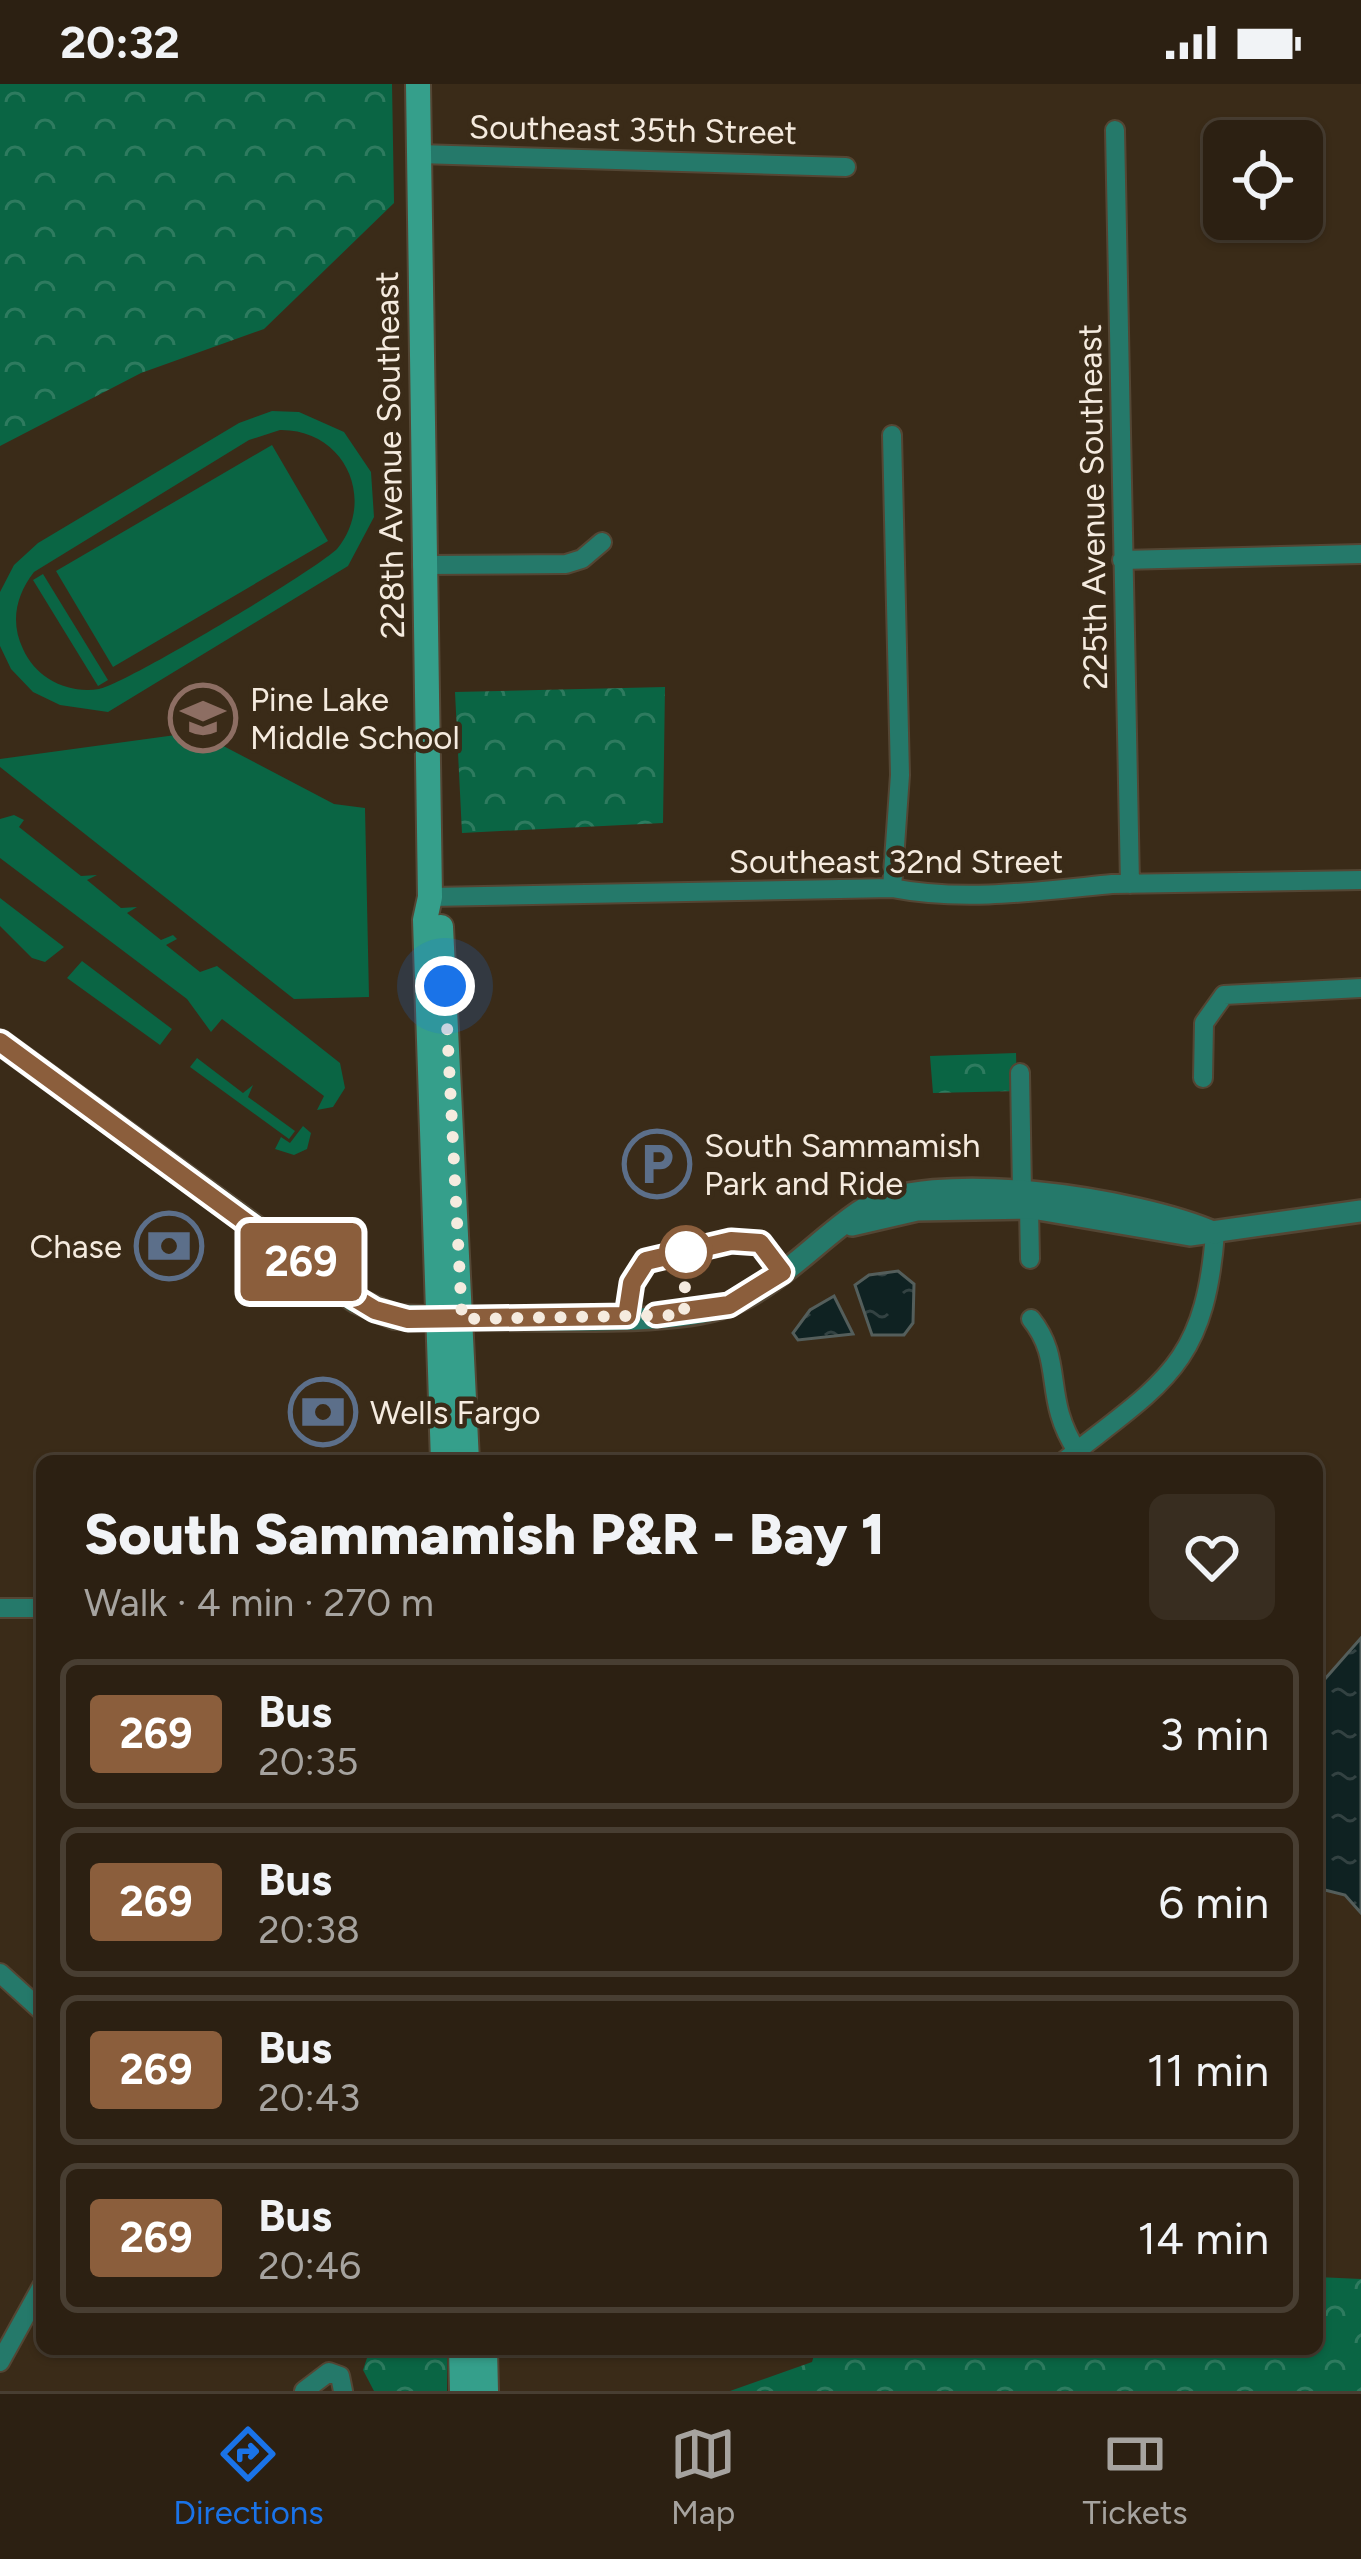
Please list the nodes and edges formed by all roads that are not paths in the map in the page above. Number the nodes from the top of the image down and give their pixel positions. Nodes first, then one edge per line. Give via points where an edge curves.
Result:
1 (418, 84) edge
2 (1115, 130) dead end
3 (419, 154) junction
4 (846, 167) dead end
5 (892, 435) dead end
6 (602, 542) dead end
7 (1361, 554) edge
8 (1121, 560) junction
9 (422, 565) junction
10 (1361, 880) edge
11 (1130, 884) junction
12 (892, 888) junction
13 (430, 897) junction
14 (1361, 988) edge
15 (0, 1042) edge
16 (1020, 1073) dead end
17 (1203, 1078) dead end
18 (1026, 1200) junction
19 (1361, 1211) edge
20 (1215, 1233) junction
21 (1030, 1259) dead end
22 (450, 1319) junction
23 (1031, 1319) dead end
24 (443, 1455) edge
25 (466, 1455) edge
26 (1071, 1455) edge
27 (1072, 1455) edge
28 (0, 1608) edge
29 (36, 1608) edge
30 (0, 1973) edge
31 (36, 1996) edge
32 (36, 2297) edge
33 (461, 2355) edge
34 (485, 2355) edge
35 (0, 2362) edge
36 (312, 2390) edge
37 (344, 2391) edge
38 (462, 2391) edge
39 (486, 2391) edge

1 - 3 main road, 228th Avenue Southeast
2 - 8 street, 225th Avenue Southeast
3 - 4 street, Southeast 35th Street
3 - 9 main road, 228th Avenue Southeast
5 - 12 street via 900,775
6 - 9 street via 566,564
7 - 8 street
8 - 11 street, 225th Avenue Southeast
9 - 13 main road, 228th Avenue Southeast
10 - 11 street, Southeast 32nd Street
11 - 12 street, Southeast 32nd Street via 1072,892
12 - 13 street, Southeast 32nd Street
13 - 22 main road, 228th Avenue Southeast via 442,949
14 - 17 street via 1224,995 1204,1023
15 - 22 main road via 355,1300 395,1317
16 - 18 street
18 - 20 street via 1091,1198
18 - 21 street
18 - 22 street via 883,1200 752,1294 711,1311
19 - 20 street
20 - 27 street via 1208,1300 1191,1342 1167,1377
22 - 24 main road, 228th Avenue Southeast
22 - 25 main road, 228th Avenue Southeast
23 - 26 street via 1050,1344 1054,1410
28 - 29 street
30 - 31 street
32 - 35 street
33 - 38 main road
34 - 39 main road
36 - 37 street via 329,2372 340,2376

